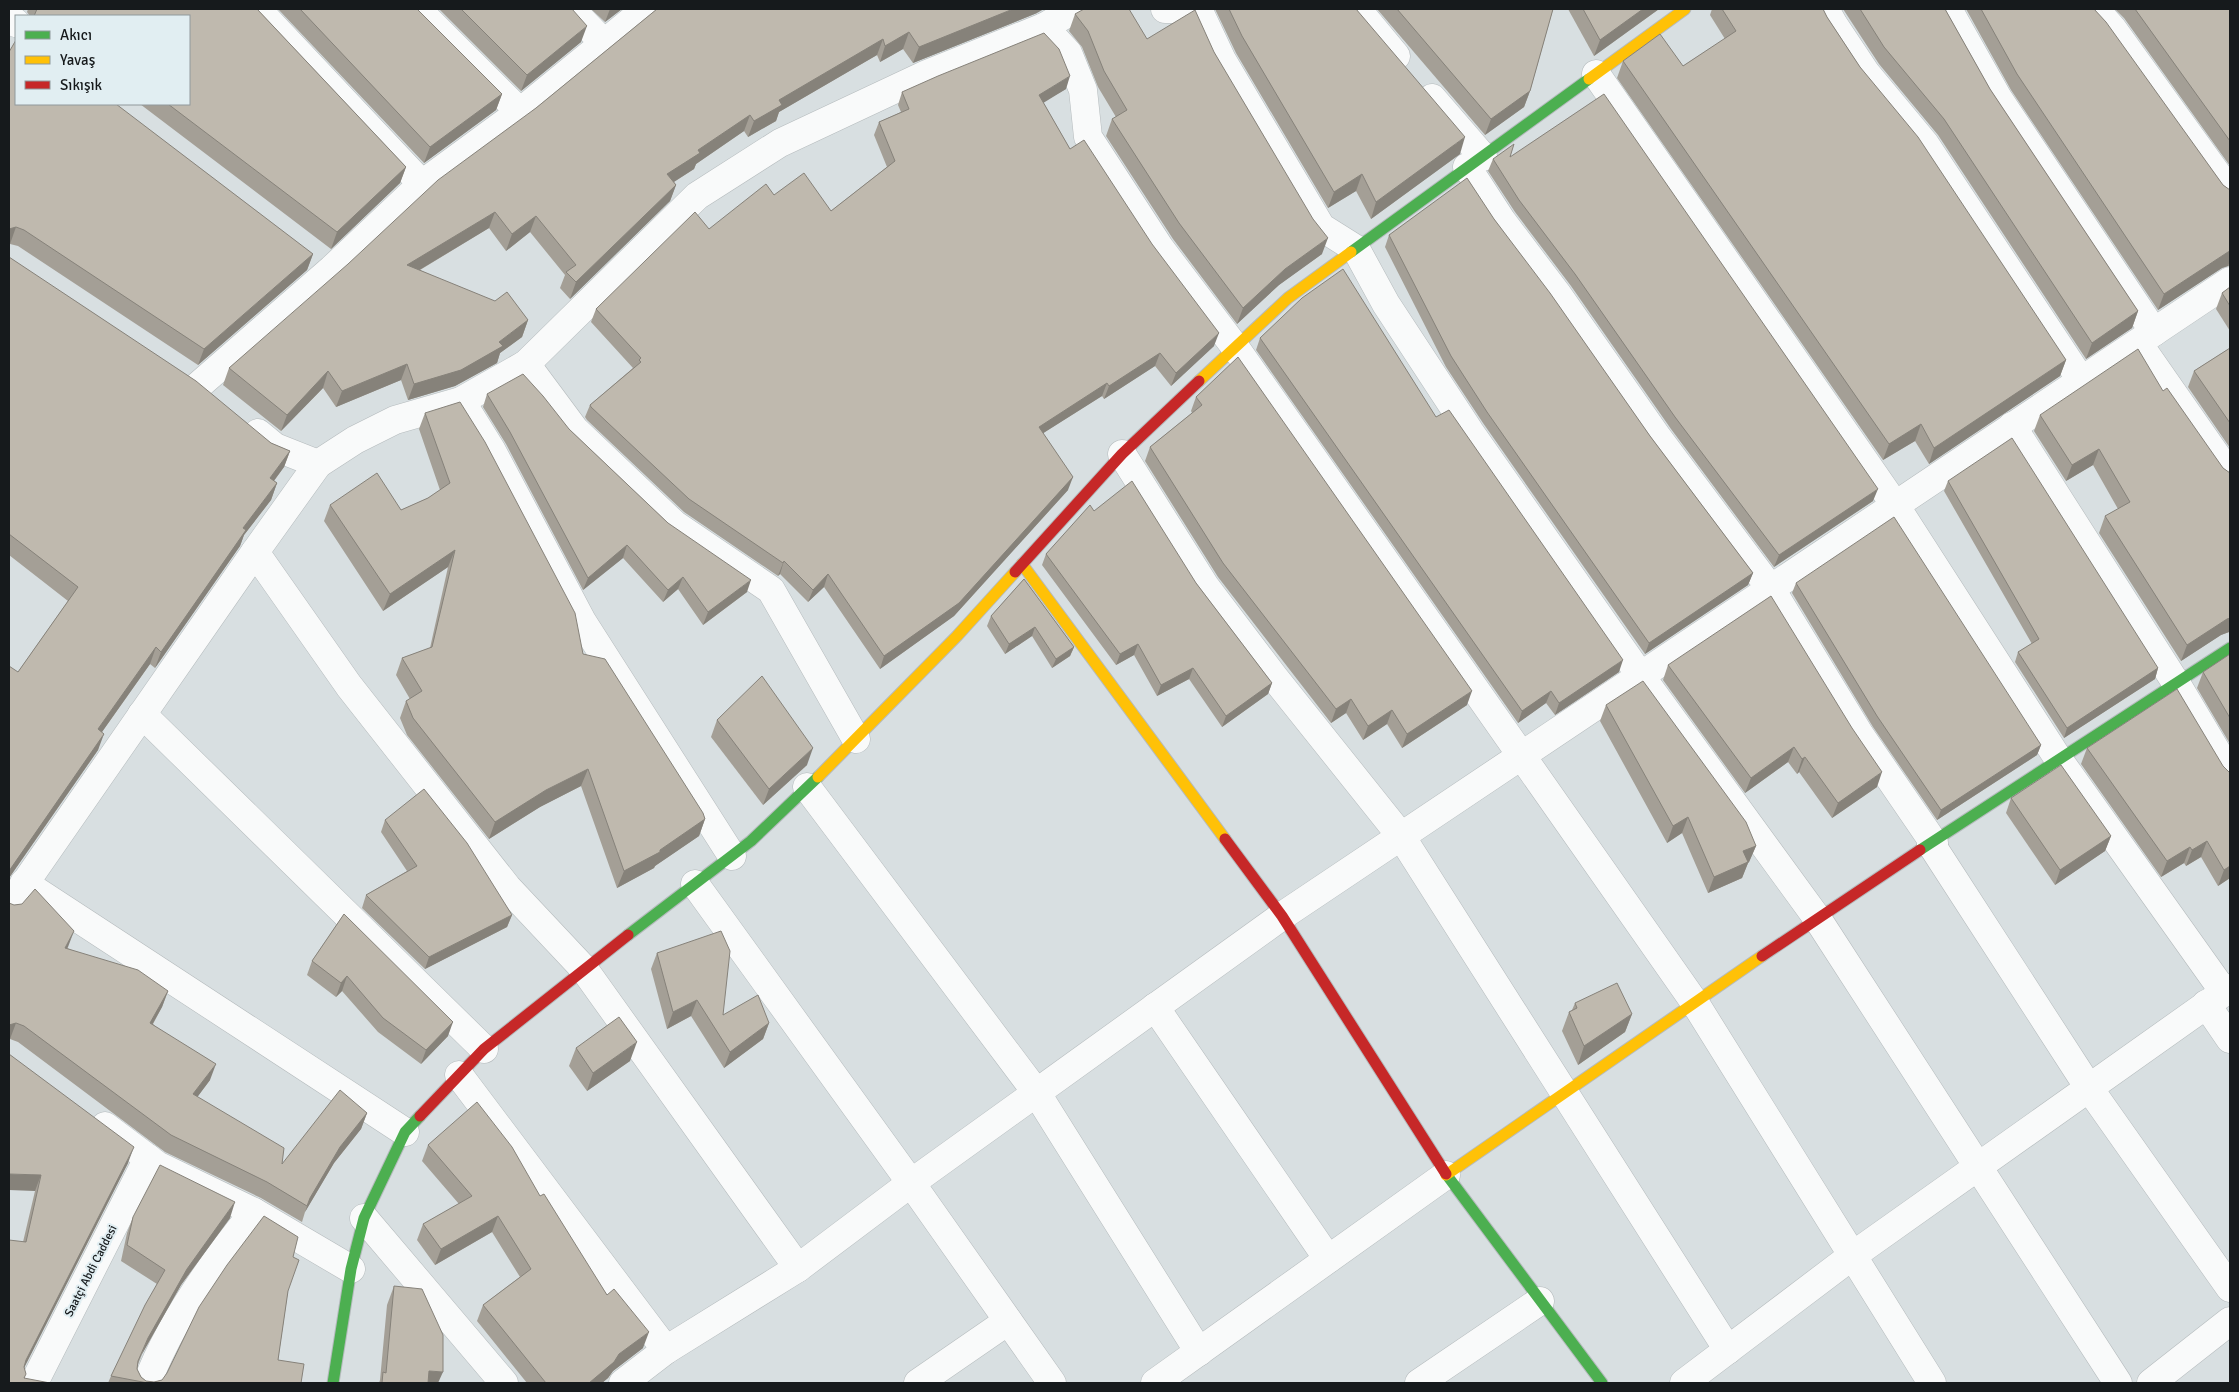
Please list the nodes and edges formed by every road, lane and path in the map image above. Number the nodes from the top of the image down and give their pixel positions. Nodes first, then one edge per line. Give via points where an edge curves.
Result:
1 (257, 9) edge
2 (417, 9) edge
3 (571, 9) edge
4 (646, 9) edge
5 (1075, 9) edge
6 (1165, 9) edge
7 (1172, 9) edge
8 (1198, 9) edge
9 (1357, 9) edge
10 (1685, 9) edge
11 (1826, 9) edge
12 (1948, 9) edge
13 (2095, 9) edge
14 (1044, 27) junction
15 (604, 42) junction
16 (1596, 74) junction
17 (520, 112) junction
18 (1475, 162) junction
19 (422, 184) junction
20 (2230, 192) edge
21 (1356, 249) junction
22 (308, 251) edge
23 (332, 269) junction
24 (2230, 281) edge
25 (2146, 337) junction
26 (1235, 347) junction
27 (526, 364) junction
28 (174, 368) edge
29 (2082, 380) junction
30 (199, 385) junction
31 (461, 401) junction
32 (2012, 426) junction
33 (1122, 454) junction
34 (318, 464) junction
35 (2230, 475) edge
36 (1895, 504) junction
37 (255, 552) junction
38 (1022, 564) junction
39 (1771, 589) junction
40 (2230, 648) edge
41 (1640, 675) junction
42 (2176, 683) junction
43 (142, 714) junction
44 (856, 739) junction
45 (1522, 755) junction
46 (2059, 760) junction
47 (2230, 774) edge
48 (806, 787) junction
49 (1401, 836) junction
50 (1933, 844) junction
51 (732, 856) junction
52 (24, 883) junction
53 (695, 884) junction
54 (9, 906) edge
55 (1282, 916) junction
56 (1817, 918) junction
57 (584, 969) junction
58 (2220, 994) edge
59 (1695, 1003) junction
60 (1155, 1008) junction
61 (2230, 1039) edge
62 (484, 1049) junction
63 (459, 1075) junction
64 (2090, 1088) junction
65 (1036, 1092) junction
66 (1563, 1094) junction
67 (86, 1112) edge
68 (405, 1132) junction
69 (148, 1158) junction
70 (1979, 1166) junction
71 (1446, 1175) junction
72 (911, 1183) junction
73 (254, 1212) junction
74 (364, 1218) junction
75 (1852, 1256) junction
76 (1328, 1259) junction
77 (798, 1268) junction
78 (351, 1269) junction
79 (2230, 1288) edge
80 (1540, 1301) junction
81 (1008, 1321) junction
82 (2230, 1321) edge
83 (666, 1350) junction
84 (1728, 1350) junction
85 (1199, 1352) junction
86 (34, 1383) edge
87 (148, 1383) edge
88 (333, 1383) edge
89 (504, 1383) edge
90 (623, 1383) edge
91 (918, 1383) edge
92 (1052, 1383) edge
93 (1155, 1383) edge
94 (1419, 1383) edge
95 (1602, 1383) edge
96 (1684, 1383) edge
97 (1932, 1383) edge
98 (2118, 1383) edge
99 (2151, 1383) edge

1 - 19 street
2 - 17 street
3 - 15 street
4 - 15 street
5 - 14 street
6 - 7 street
8 - 21 street via 1222,60 1321,227
9 - 18 street via 1414,78
10 - 16 street
11 - 29 street via 1866,73 1925,144
12 - 25 street via 1998,98
13 - 20 street
14 - 26 street via 1068,53 1083,90 1088,137 1160,248
14 - 27 street via 927,74 780,143 698,196
15 - 17 street
16 - 18 street
16 - 36 street
17 - 19 street
18 - 21 street
18 - 39 street via 1502,221
19 - 23 street
21 - 26 street via 1288,298
21 - 41 street via 1386,304 1470,432
22 - 23 street
23 - 30 street
24 - 25 street
25 - 29 street
25 - 35 street
26 - 33 street
26 - 45 street
27 - 31 street
27 - 44 street via 574,430 674,524 771,590
28 - 30 street
29 - 32 street
30 - 34 street via 275,447
31 - 34 street via 395,420
31 - 51 street via 492,451 582,621
32 - 36 street
32 - 42 street
33 - 38 street
33 - 49 street via 1205,586
34 - 37 street
36 - 39 street
36 - 46 street
37 - 43 street
37 - 57 street via 349,686 495,872
38 - 44 street
38 - 55 street
39 - 41 street
39 - 50 street via 1860,735
40 - 42 street
41 - 45 street
41 - 56 street
42 - 46 street
42 - 47 street
43 - 52 street
43 - 62 street
44 - 48 street
45 - 49 street
45 - 59 street
46 - 50 street
46 - 58 street
48 - 51 street
48 - 65 street
49 - 55 street
49 - 66 street
50 - 56 street
50 - 64 street
51 - 53 street
52 - 54 street
52 - 68 street
53 - 57 street
53 - 72 street
55 - 60 street
55 - 71 street
56 - 59 street
56 - 70 street
57 - 62 street
57 - 77 street
58 - 61 street
58 - 64 street
59 - 66 street
59 - 75 street
60 - 65 street
60 - 76 street
62 - 63 street
63 - 68 street
63 - 83 street
64 - 70 street
64 - 79 street
65 - 72 street
65 - 85 street
66 - 71 street
66 - 84 street
67 - 69 street
68 - 74 street
69 - 73 street
69 - 86 street, Saatçi Abdi Caddesi
70 - 75 street
70 - 98 street
71 - 76 street
71 - 80 street
72 - 77 street
72 - 81 street
73 - 78 street
73 - 87 street via 216,1258 157,1357
74 - 78 street
74 - 89 street
75 - 84 street
75 - 97 street
76 - 85 street
77 - 83 street
78 - 88 street
80 - 94 street
80 - 95 street
81 - 91 street
81 - 92 street
82 - 99 street
83 - 90 street
84 - 96 street
85 - 93 street

